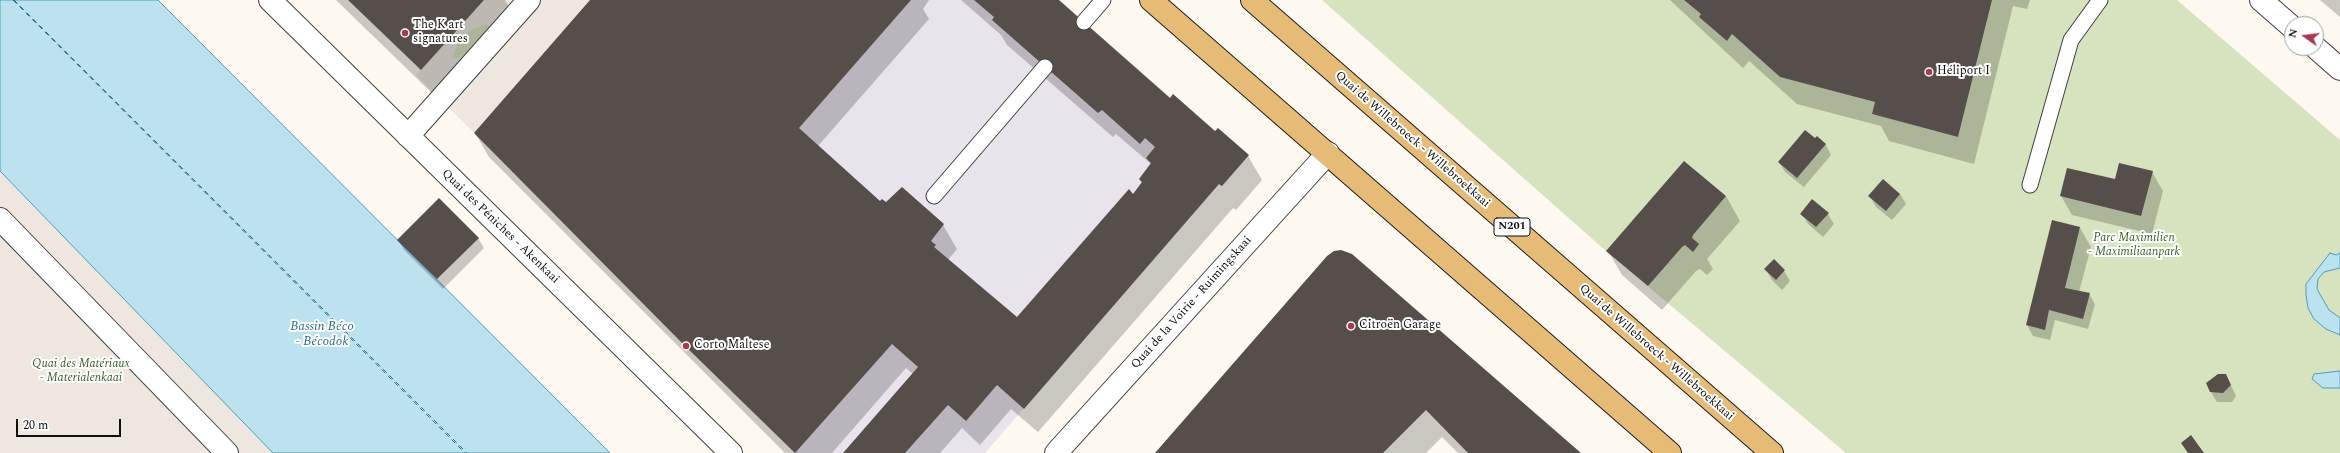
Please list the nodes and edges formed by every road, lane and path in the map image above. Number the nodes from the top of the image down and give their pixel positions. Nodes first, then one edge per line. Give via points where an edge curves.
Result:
1 (270, 0) edge
2 (529, 0) edge
3 (1103, 0) edge
4 (1151, 0) edge
5 (1252, 0) edge
6 (2100, 0) edge
7 (2261, 0) edge
8 (2284, 20) edge
9 (1084, 22) dead end
10 (2324, 55) edge
11 (1045, 67) dead end
12 (2340, 69) edge
13 (408, 136) junction
14 (1328, 154) junction
15 (2030, 185) dead end
16 (934, 196) dead end
17 (0, 219) edge
18 (1766, 451) edge
19 (227, 453) edge
20 (731, 453) edge
21 (1056, 453) edge
22 (1670, 453) edge

1 - 13 street, Quai des Péniches - Akenkaai
2 - 13 street
3 - 9 lane
4 - 14 main road
5 - 18 main road, Quai de Willebroeck - Willebroekkaai / N201
6 - 15 lane via 2071,40
7 - 8 street
10 - 12 street
11 - 16 lane
13 - 20 street, Quai des Péniches - Akenkaai
14 - 21 street, Quai de la Voirie - Ruimingskaai
14 - 22 main road
17 - 19 street

